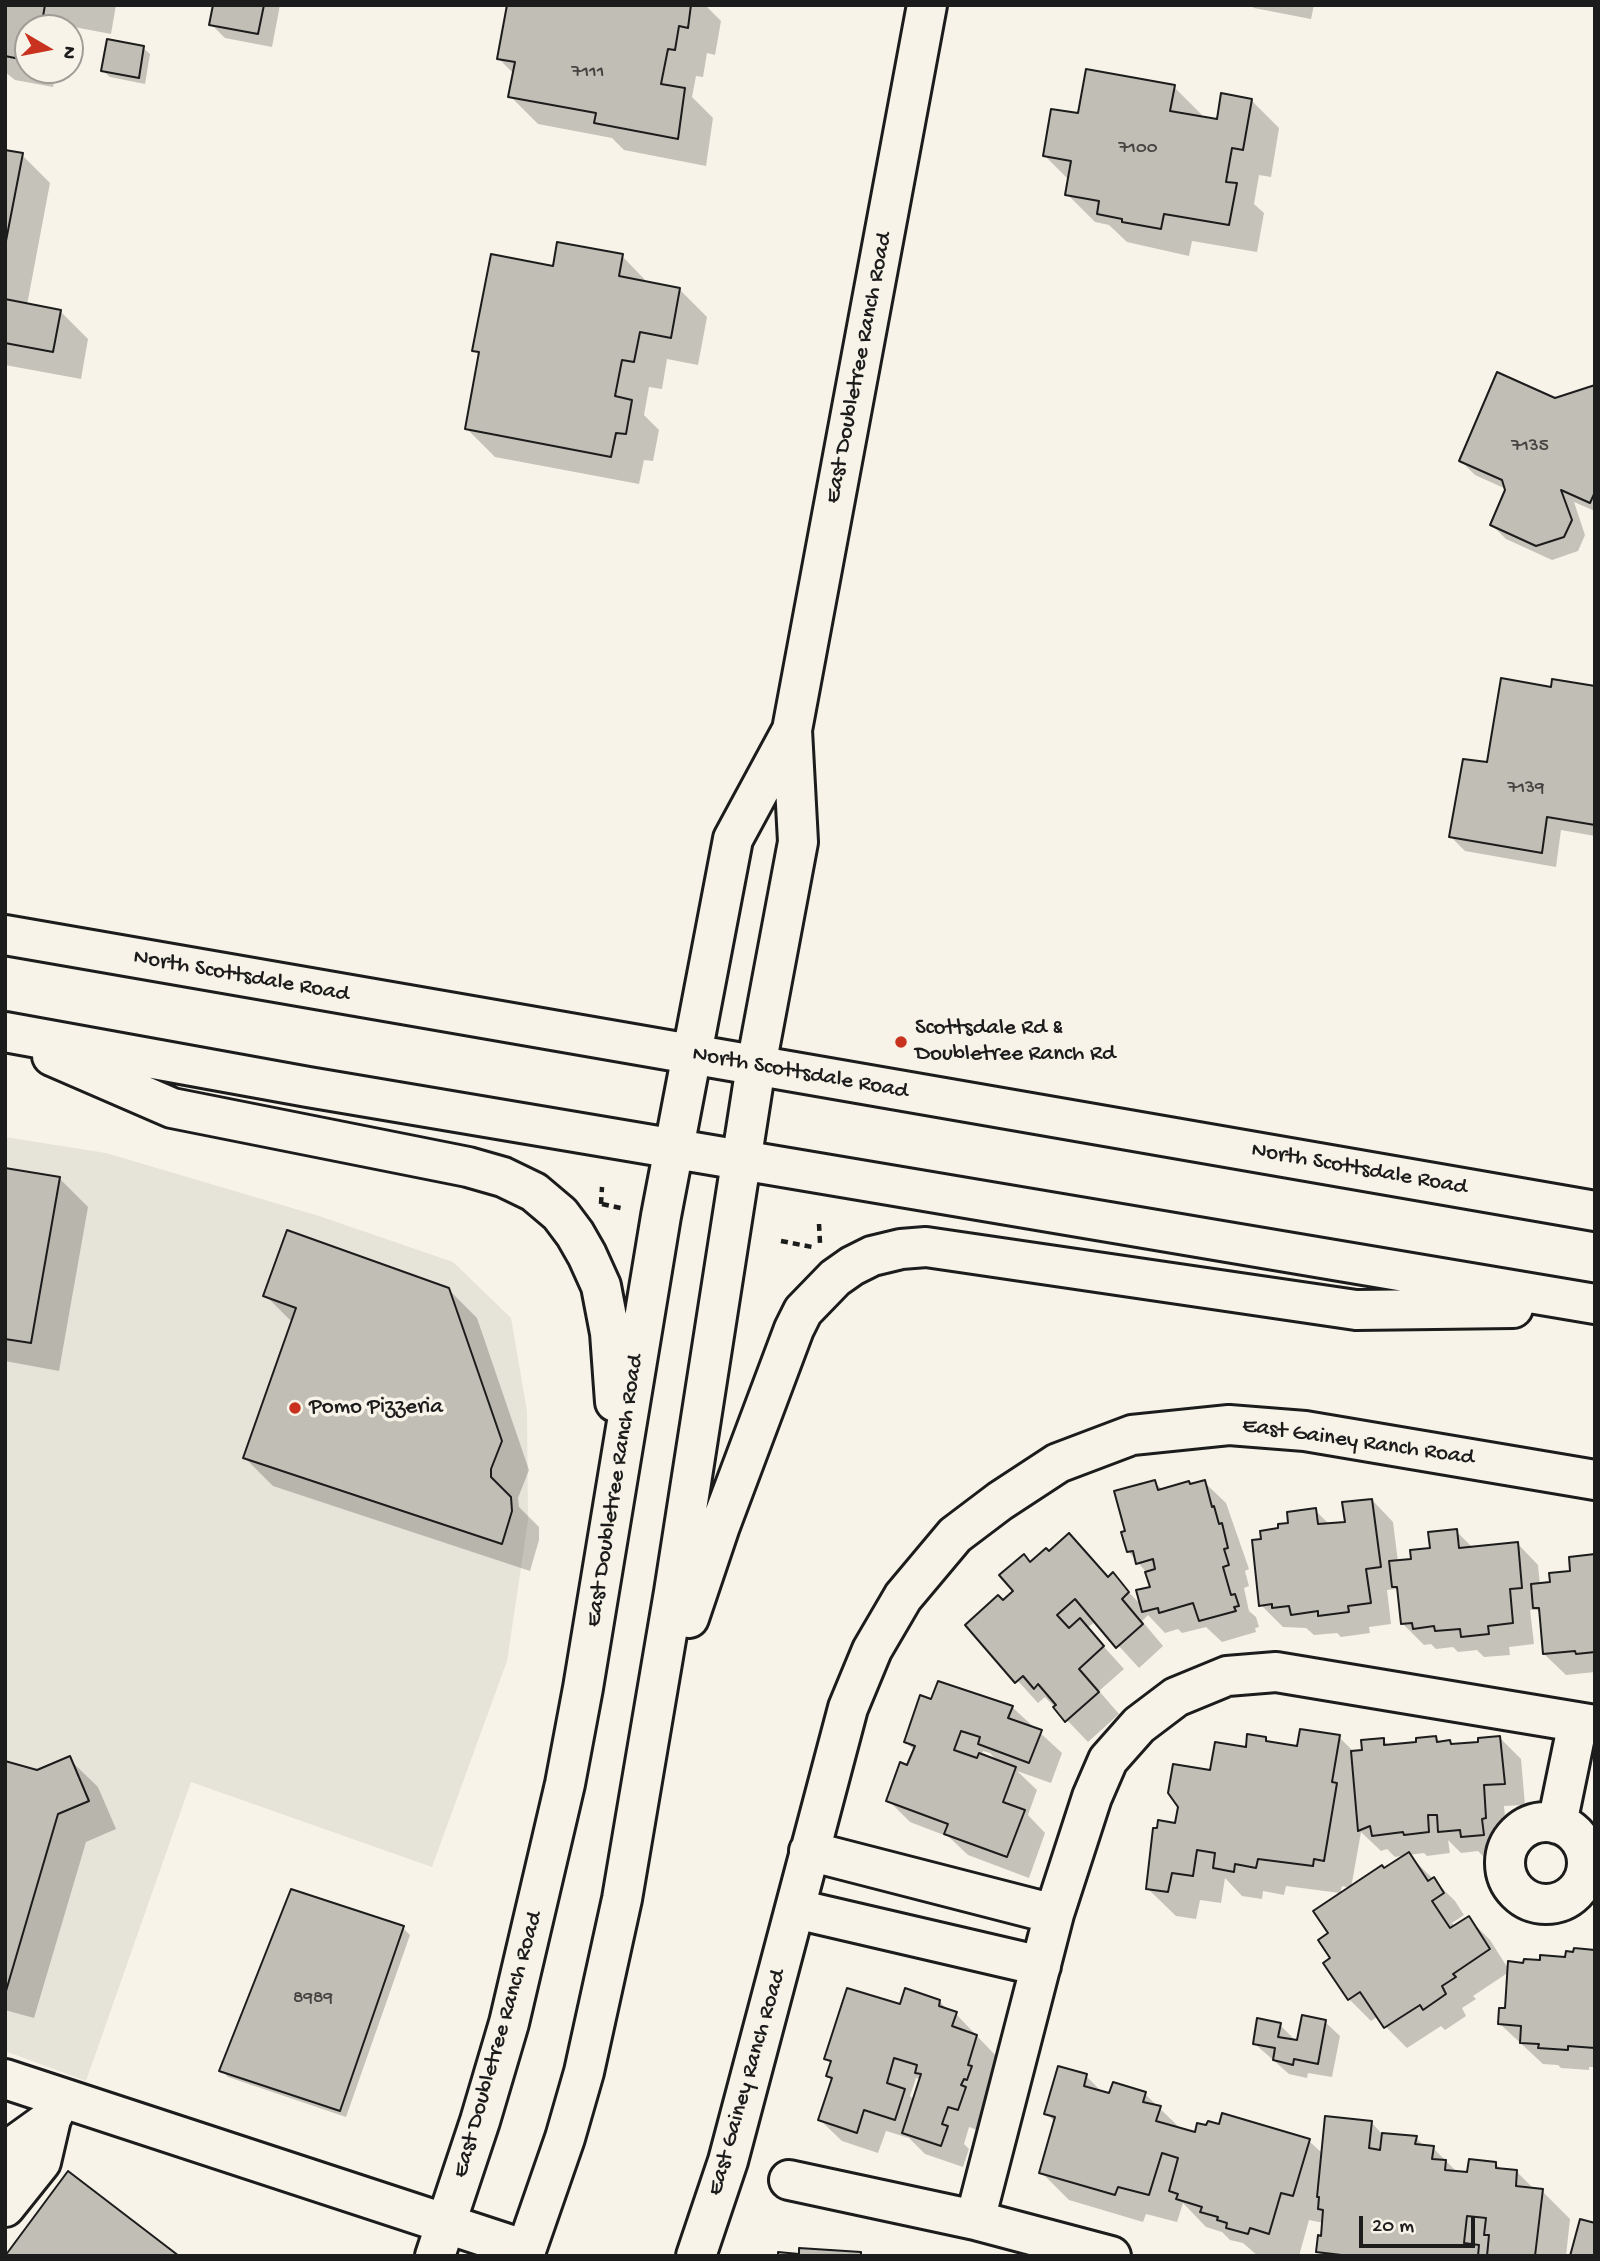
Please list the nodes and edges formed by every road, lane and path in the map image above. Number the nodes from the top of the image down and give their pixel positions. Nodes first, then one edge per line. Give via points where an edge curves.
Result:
1 (927, 5) edge
2 (792, 730) junction
3 (5, 935) edge
4 (5, 1035) edge
5 (692, 1056) junction
6 (756, 1066) junction
7 (674, 1148) junction
8 (741, 1159) junction
9 (602, 1187) dead end
10 (629, 1209) dead end
11 (1595, 1211) edge
12 (819, 1224) dead end
13 (781, 1241) dead end
14 (1595, 1306) edge
15 (1595, 1480) edge
16 (616, 1487) junction
17 (1586, 1723) edge
18 (644, 1771) junction
19 (1557, 1824) dead end
20 (809, 1851) junction
21 (796, 1909) junction
22 (1054, 1914) junction
23 (1041, 1966) junction
24 (5, 2080) edge
25 (56, 2109) junction
26 (5, 2160) edge
27 (789, 2180) dead end
28 (5, 2207) edge
29 (975, 2220) junction
30 (441, 2240) edge
31 (525, 2253) edge
32 (696, 2256) edge
33 (1111, 2256) edge

1 - 2 main road, East Doubletree Ranch Road
2 - 5 main road, East Doubletree Ranch Road via 733,839
2 - 6 main road, East Doubletree Ranch Road via 798,842
3 - 5 main road, North Scottsdale Road
4 - 7 main road
4 - 16 main road via 172,1108 468,1167 534,1192 575,1234 601,1286 615,1399
5 - 6 main road, North Scottsdale Road
5 - 7 main road, East Doubletree Ranch Road
6 - 8 main road, East Doubletree Ranch Road
6 - 11 main road, North Scottsdale Road
7 - 8 main road
7 - 16 main road, East Doubletree Ranch Road
8 - 14 main road
8 - 18 main road, East Doubletree Ranch Road
9 - 10 path via 602,1203
12 - 13 path via 820,1248
14 - 18 main road via 1356,1310 926,1247 873,1256 852,1266 821,1290 794,1329 699,1585
15 - 20 main road, East Gainey Ranch Road via 1305,1431 1229,1425 1132,1435 1058,1463 955,1535 903,1597 872,1650 848,1708
16 - 30 main road, East Doubletree Ranch Road via 550,1857 509,2023
17 - 19 main road
17 - 22 main road via 1276,1672 1227,1676 1176,1697 1139,1725 1108,1760
18 - 31 main road, East Doubletree Ranch Road via 593,2039
20 - 21 main road, East Gainey Ranch Road
20 - 22 main road
21 - 23 main road
21 - 32 main road, East Gainey Ranch Road via 728,2161
22 - 23 main road
23 - 29 main road
24 - 25 main road
25 - 26 main road
25 - 28 main road via 41,2162
25 - 30 main road
27 - 29 main road
29 - 33 main road
30 - 31 main road

